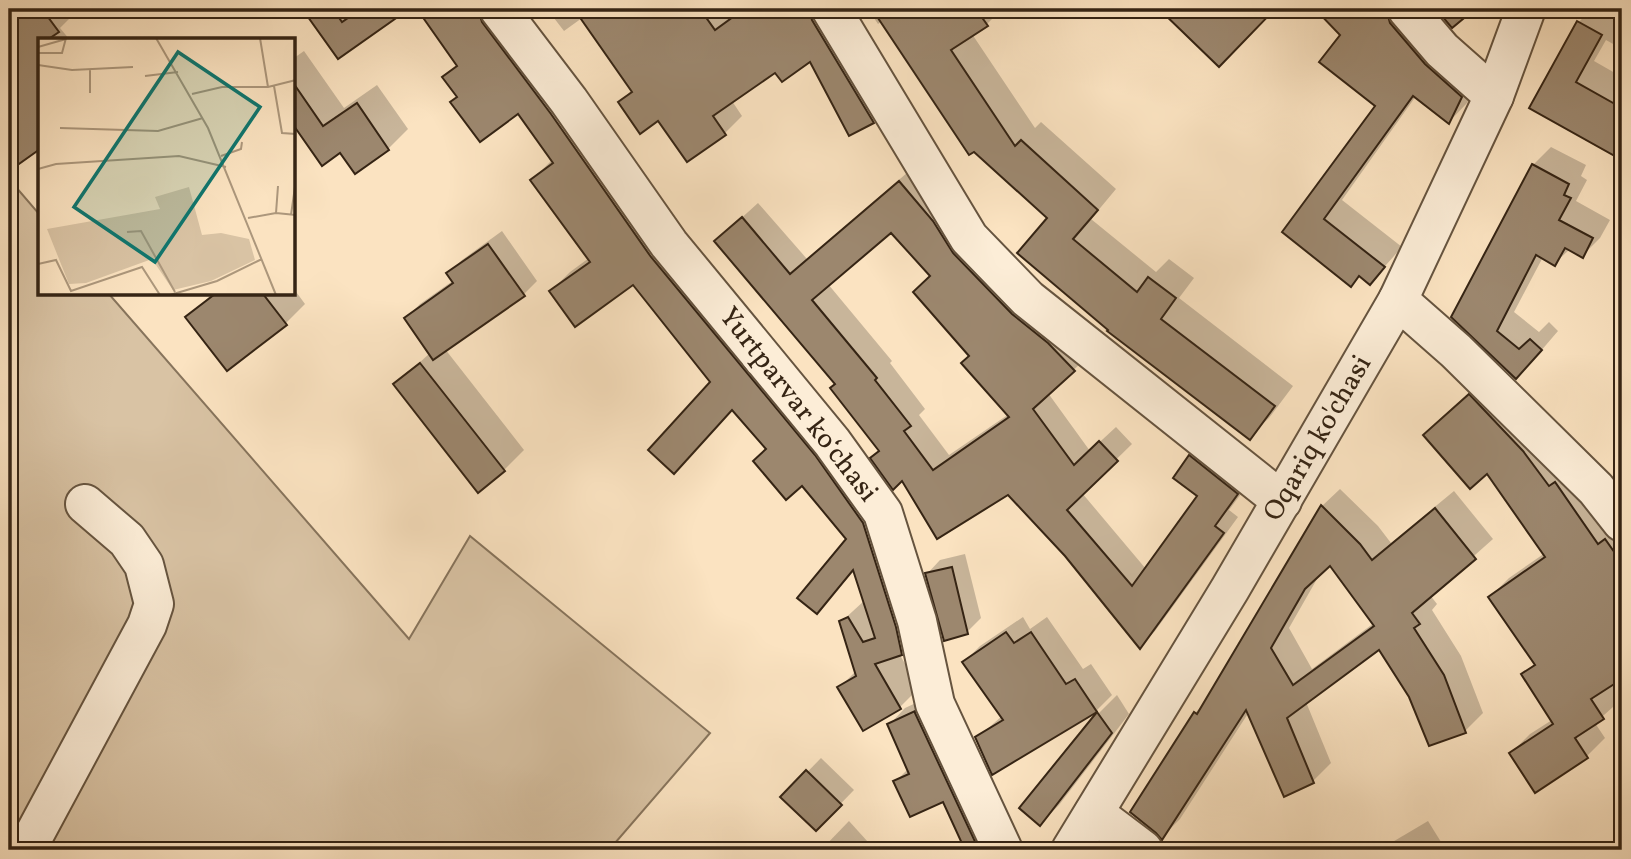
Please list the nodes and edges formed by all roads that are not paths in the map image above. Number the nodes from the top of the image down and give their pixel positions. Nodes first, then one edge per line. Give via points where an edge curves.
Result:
1 (499, 9) edge
2 (831, 9) edge
3 (1407, 9) edge
4 (1526, 9) edge
5 (1494, 96) junction
6 (1398, 300) junction
7 (1282, 501) junction
8 (85, 504) dead end
9 (1622, 522) edge
10 (1094, 813) junction
11 (26, 850) edge
12 (1003, 850) edge
13 (1071, 850) edge
14 (1143, 850) edge

1 - 12 street, Yurtparvar koʻchasi via 669,244 832,442 883,513 917,621 935,704
2 - 7 street via 969,238 1028,299
3 - 5 street via 1442,50
4 - 5 street, Oqariq ko'chasi
5 - 6 street, Oqariq ko'chasi
6 - 7 street, Oqariq ko'chasi
6 - 9 street via 1587,480
7 - 10 street, Oqariq ko'chasi
8 - 11 street via 127,540 144,565 154,604
10 - 13 street, Oqariq ko'chasi
10 - 14 street

